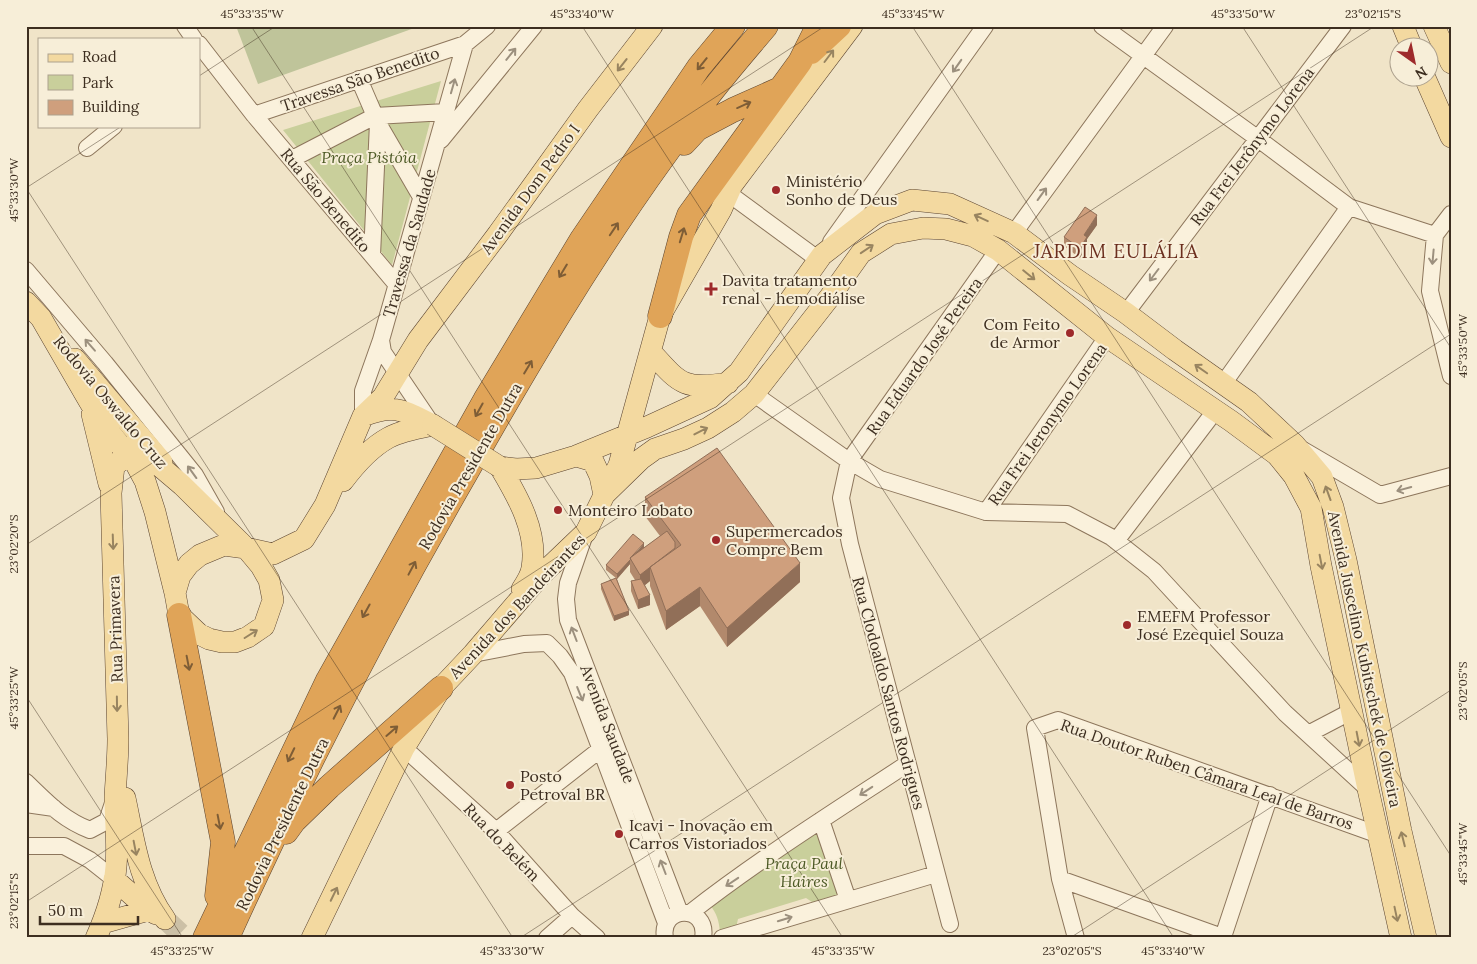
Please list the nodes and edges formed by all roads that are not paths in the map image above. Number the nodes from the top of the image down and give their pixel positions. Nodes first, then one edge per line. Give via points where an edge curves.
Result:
1 (185, 26) edge
2 (487, 26) edge
3 (534, 26) edge
4 (652, 26) edge
5 (733, 26) edge
6 (766, 26) edge
7 (818, 26) edge
8 (839, 26) edge
9 (852, 26) edge
10 (985, 26) edge
11 (1102, 26) edge
12 (1165, 26) edge
13 (1344, 26) edge
14 (1403, 26) edge
15 (1434, 26) edge
16 (193, 38) edge
17 (1408, 38) edge
18 (465, 44) junction
19 (201, 52) edge
20 (1143, 56) junction
21 (800, 62) junction
22 (1451, 63) edge
23 (360, 79) junction
24 (782, 88) junction
25 (1429, 88) edge
26 (446, 112) junction
27 (254, 115) junction
28 (376, 119) junction
29 (112, 128) edge
30 (1451, 137) edge
31 (1257, 138) junction
32 (436, 146) junction
33 (87, 148) dead end
34 (292, 160) junction
35 (640, 190) junction
36 (421, 196) junction
37 (727, 203) junction
38 (1349, 207) junction
39 (1451, 214) edge
40 (1014, 233) junction
41 (1435, 235) junction
42 (998, 250) junction
43 (372, 255) junction
44 (821, 257) junction
45 (26, 270) edge
46 (1070, 275) junction
47 (397, 285) junction
48 (797, 291) junction
49 (1055, 296) junction
50 (26, 302) edge
51 (821, 308) junction
52 (1126, 313) junction
53 (660, 316) junction
54 (41, 318) junction
55 (1107, 337) junction
56 (381, 340) junction
57 (651, 352) junction
58 (397, 373) junction
59 (1451, 376) edge
60 (728, 383) junction
61 (1223, 384) junction
62 (754, 394) junction
63 (89, 402) junction
64 (1215, 410) junction
65 (363, 416) junction
66 (433, 425) junction
67 (628, 435) junction
68 (1295, 445) junction
69 (130, 453) junction
70 (576, 456) junction
71 (849, 461) junction
72 (500, 467) junction
73 (1451, 476) edge
74 (182, 485) junction
75 (111, 493) junction
76 (604, 495) junction
77 (325, 505) junction
78 (155, 512) junction
79 (986, 512) junction
80 (226, 529) junction
81 (586, 532) junction
82 (1116, 540) junction
83 (246, 548) junction
84 (177, 604) junction
85 (514, 608) junction
86 (473, 654) junction
87 (442, 688) junction
88 (1352, 711) junction
89 (1308, 734) junction
90 (404, 748) junction
91 (602, 748) junction
92 (907, 764) junction
93 (118, 766) junction
94 (26, 782) edge
95 (1368, 789) junction
96 (1270, 795) junction
97 (115, 796) junction
98 (26, 804) edge
99 (54, 808) junction
100 (821, 820) junction
101 (496, 831) junction
102 (1379, 835) junction
103 (26, 846) edge
104 (260, 865) junction
105 (936, 874) junction
106 (1412, 878) junction
107 (114, 879) junction
108 (1060, 879) junction
109 (1389, 882) junction
110 (848, 900) junction
111 (685, 913) junction
112 (157, 914) junction
113 (214, 916) junction
114 (572, 916) junction
115 (950, 924) dead end
116 (666, 930) edge
117 (100, 931) edge
118 (1224, 937) edge
119 (205, 938) edge
120 (227, 938) edge
121 (312, 938) edge
122 (547, 938) edge
123 (597, 938) edge
124 (703, 938) edge
125 (722, 938) edge
126 (1076, 938) edge
127 (1401, 938) edge
128 (1426, 938) edge

1 - 16 street
2 - 18 street
32 -> 3 street, Travessa da Saudade
4 -> 58 main road, Avenida Dom Pedro I
5 -> 113 highway, Rodovia Presidente Dutra via 699,67 582,239 485,400 328,680
6 - 35 highway, Rodovia Presidente Dutra via 704,100
7 - 21 highway
8 - 21 highway
37 -> 9 main road, Avenida dos Bandeirantes via 732,185
10 -> 44 street
11 - 20 street
12 - 20 street
13 - 31 street, Rua Frei Jerônymo Lorena
14 - 17 main road
15 - 22 main road
18 - 23 street, Travessa São Benedito
26 -> 18 street, Travessa da Saudade
19 - 27 street, Rua São Benedito
20 - 31 street
40 -> 20 street
21 - 24 highway
23 - 27 street, Travessa São Benedito
23 - 28 street
35 -> 24 highway via 697,129
53 -> 24 highway via 689,215
25 - 30 main road
26 - 28 street
26 - 32 street, Travessa da Saudade
27 - 34 street, Rua São Benedito
28 - 34 street
28 - 36 street
28 - 43 street
29 - 33 street
31 - 38 street
31 -> 52 street, Rua Frei Jerônymo Lorena
32 - 36 street, Travessa da Saudade
34 - 43 street, Rua São Benedito
104 -> 35 highway, Rodovia Presidente Dutra via 413,565 502,410
36 - 47 street, Travessa da Saudade
37 - 44 street
37 - 53 main road, Avenida dos Bandeirantes
38 - 41 street
38 - 61 street
39 - 41 street
40 -> 44 main road, Avenida Juscelino Kubitschek de Oliveira via 950,204 912,200 875,214
40 - 46 main road, Avenida Juscelino Kubitschek de Oliveira
41 -> 59 street via 1430,291
42 -> 49 main road, Avenida Juscelino Kubitschek de Oliveira
51 -> 42 main road, Avenida Juscelino Kubitschek de Oliveira via 861,253 891,234 923,228 946,229 973,236
42 - 71 street, Rua Eduardo José Pereira
43 - 47 street, Rua São Benedito
44 - 48 main road, Avenida Juscelino Kubitschek de Oliveira
80 -> 45 street via 195,475
46 - 49 main road
46 - 52 main road, Avenida Juscelino Kubitschek de Oliveira
47 - 56 street, Travessa da Saudade
48 - 51 main road
48 - 60 main road, Avenida Juscelino Kubitschek de Oliveira
49 - 55 main road, Avenida Juscelino Kubitschek de Oliveira
50 - 54 main road
51 - 62 main road, Avenida Juscelino Kubitschek de Oliveira
61 -> 52 main road, Avenida Juscelino Kubitschek de Oliveira
53 - 57 main road, Avenida dos Bandeirantes
54 - 63 main road
54 - 74 main road, Rodovia Oswaldo Cruz
55 - 64 main road, Avenida Juscelino Kubitschek de Oliveira
55 - 79 street, Rua Frei Jeronymo Lorena
56 - 58 street, Travessa da Saudade via 383,352
56 - 65 street, Travessa da Saudade via 363,391
57 - 60 main road via 675,378 690,385 704,387
57 - 67 main road, Avenida dos Bandeirantes
58 - 65 main road, Avenida Dom Pedro I via 382,397
58 - 66 street, Travessa da Saudade
60 - 67 main road, Avenida Juscelino Kubitschek de Oliveira via 710,398
61 - 68 main road, Avenida Juscelino Kubitschek de Oliveira via 1250,402
62 - 71 street
76 -> 62 main road, Avenida Juscelino Kubitschek de Oliveira via 655,449 708,428
63 - 69 main road via 105,427
63 - 75 main road
64 - 82 street
64 -> 88 main road, Avenida Juscelino Kubitschek de Oliveira via 1277,455 1294,476 1311,508
65 - 66 main road via 383,409 403,411
65 - 77 main road
66 - 72 main road, bridge
66 - 77 main road via 388,438 358,462
67 - 70 main road, Avenida Juscelino Kubitschek de Oliveira
67 - 76 main road, Avenida dos Bandeirantes via 619,465
73 -> 68 street via 1380,495
106 -> 68 main road, Avenida Juscelino Kubitschek de Oliveira via 1333,507 1322,477
69 - 74 main road via 149,457
69 - 75 main road via 114,466
69 - 78 main road via 145,481
70 - 72 main road, Avenida Juscelino Kubitschek de Oliveira via 536,468
70 - 76 main road via 593,462
71 - 79 street via 880,479
71 - 92 street, Rua Clodoaldo Santos Rodrigues via 841,498
72 - 85 main road via 519,498 533,549 532,570
74 - 78 main road via 167,482 156,491
74 - 80 main road
75 -> 93 main road, Rua Primavera
76 - 81 main road, Avenida dos Bandeirantes
77 - 83 main road via 304,539 273,554
78 - 84 main road
79 - 82 street via 1067,514
80 - 83 main road
81 - 85 main road, Avenida dos Bandeirantes via 540,576
111 -> 81 street, Avenida Saudade via 568,620 568,583
82 - 89 street via 1154,571 1285,714
83 - 84 main road via 224,545 200,555 180,576
84 -> 83 main road via 199,634 209,639 235,642 264,626 272,600 269,580
84 -> 113 highway via 223,842
85 - 86 main road, Avenida dos Bandeirantes
86 - 87 main road, Avenida dos Bandeirantes
86 -> 91 street, Avenida Saudade via 546,643 572,673
87 - 90 main road, Avenida dos Bandeirantes
104 -> 87 highway via 294,821 328,787
88 - 89 street
88 -> 95 main road, Avenida Juscelino Kubitschek de Oliveira
89 - 95 street
90 - 101 street, Rua do Belém
121 -> 90 main road, Avenida dos Bandeirantes
91 - 101 street
91 - 116 street, Avenida Saudade
92 -> 100 street
92 - 105 street, Rua Clodoaldo Santos Rodrigues
93 - 97 main road, Rua Primavera
93 -> 112 main road, Rua Primavera via 138,864
94 - 99 street
95 - 102 main road, Avenida Juscelino Kubitschek de Oliveira
96 - 102 street, Rua Doutor Ruben Câmara Leal de Barros
96 - 108 street, Rua Doutor Ruben Câmara Leal de Barros via 1058,720 1035,728
96 - 118 street
97 - 99 street via 107,821 90,830 73,823
97 - 107 main road, Rua Primavera
98 - 99 street
100 - 110 street
100 -> 111 street
101 - 114 street, Rua do Belém
102 - 109 main road, Avenida Juscelino Kubitschek de Oliveira
103 - 107 street via 64,846 90,860
104 - 120 highway, Rodovia Presidente Dutra
105 - 110 street
105 - 115 street, Rua Clodoaldo Santos Rodrigues
106 - 109 main road
106 - 128 main road, Avenida Juscelino Kubitschek de Oliveira
107 - 112 main road
107 - 117 main road, Rua Primavera
108 - 118 street
108 - 126 street
109 -> 127 main road, Avenida Juscelino Kubitschek de Oliveira
125 -> 110 street
111 - 116 street, Avenida Saudade via 670,918
111 - 124 street, Avenida Saudade via 700,920
112 - 117 main road
113 - 119 highway, Rodovia Presidente Dutra
114 - 122 street
114 - 123 street, Rua do Belém

